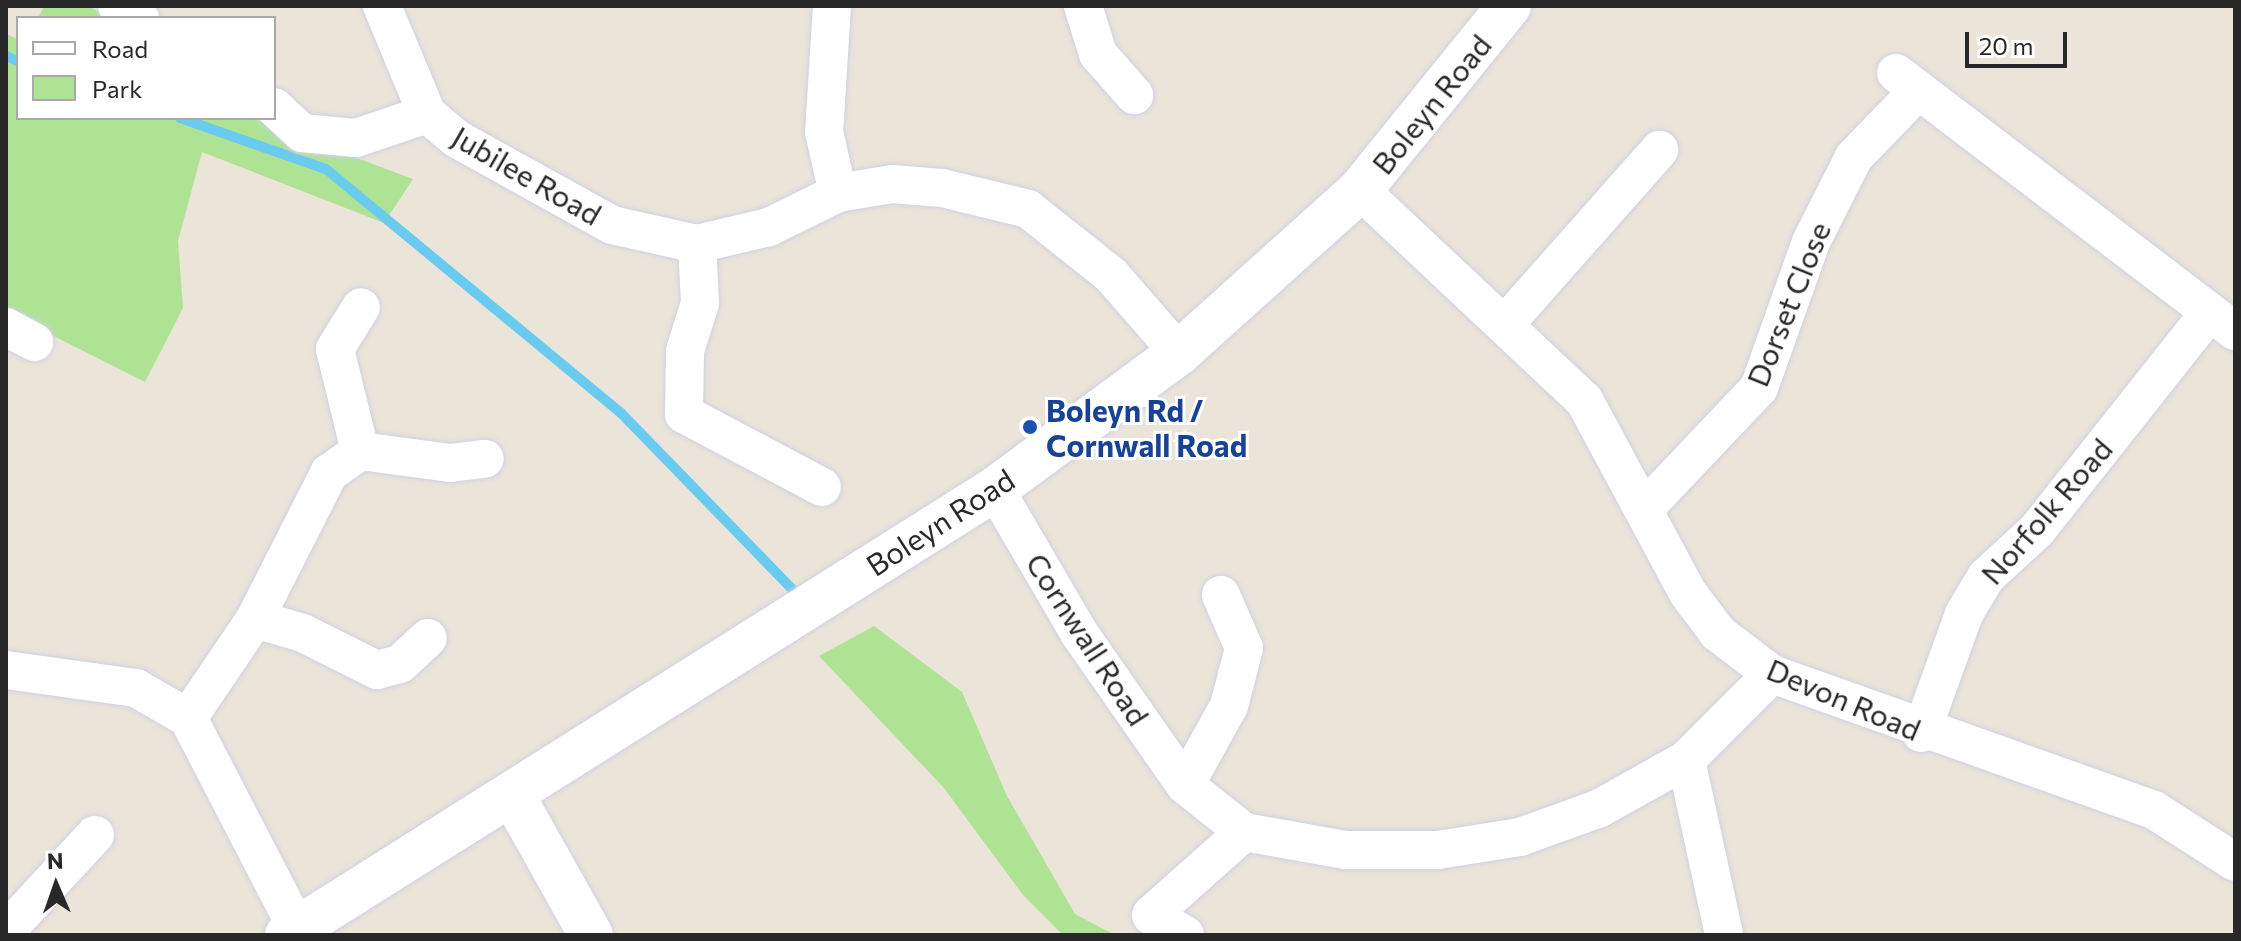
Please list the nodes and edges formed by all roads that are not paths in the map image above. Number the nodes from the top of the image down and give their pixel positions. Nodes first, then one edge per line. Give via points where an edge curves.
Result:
1 (117, 6) edge
2 (382, 6) edge
3 (832, 6) edge
4 (1083, 6) edge
5 (1509, 6) edge
6 (136, 16) edge
7 (1134, 95) dead end
8 (276, 109) edge
9 (427, 114) junction
10 (1659, 150) dead end
11 (1360, 190) junction
12 (838, 193) junction
13 (2107, 234) joint
14 (697, 244) junction
15 (361, 307) dead end
16 (1507, 322) junction
17 (2222, 322) edge
18 (1179, 353) junction
19 (360, 451) junction
20 (485, 459) dead end
21 (822, 487) dead end
22 (995, 489) junction
23 (1646, 507) junction
24 (1221, 595) dead end
25 (255, 619) junction
26 (428, 638) dead end
27 (6, 670) edge
28 (1772, 674) junction
29 (188, 718) junction
30 (1921, 733) junction
31 (1686, 760) junction
32 (1185, 785) junction
33 (513, 796) junction
34 (1244, 832) junction
35 (95, 835) dead end
36 (2232, 854) edge
37 (6, 931) edge
38 (292, 932) edge
39 (591, 935) edge
40 (1185, 935) edge
41 (1724, 935) edge

1 - 6 street
2 - 9 street, Jubilee Road
3 - 12 street via 824,132
4 - 7 street via 1098,54
5 - 11 street, Boleyn Road
8 - 9 street via 302,133 356,138
9 - 14 street, Jubilee Road via 457,139 612,225
10 - 16 street
11 - 16 street, Devon Road
11 - 18 street, Boleyn Road
12 - 14 street, Jubilee Road via 769,227
12 - 18 street, Jubilee Road via 892,184 1028,209 1111,275
13 - 17 street, Norfolk Road
13 - 23 street, Dorset Close via 1907,82 1854,157 1811,242 1759,388
14 - 21 street via 700,303 685,351 684,414
15 - 19 street via 335,349
16 - 23 street, Devon Road via 1584,400
17 - 30 street, Norfolk Road via 2037,530 1986,577 1964,614
18 - 22 street, Boleyn Road
19 - 20 street via 450,463
19 - 25 street via 329,473
22 - 32 street, Cornwall Road via 1079,633
22 - 33 street, Boleyn Road
23 - 28 street, Devon Road via 1710,623
24 - 32 street via 1244,648 1229,706
25 - 26 street via 344,650 377,670 400,664
25 - 29 street
27 - 29 street via 136,688
28 - 30 street, Devon Road
28 - 31 street, Cornwall Road
29 - 38 street
30 - 36 street, Devon Road via 2154,810
31 - 34 street, Cornwall Road via 1600,808 1520,837 1438,850 1345,850
31 - 41 street
32 - 34 street, Cornwall Road
33 - 38 street, Boleyn Road
33 - 39 street
34 - 40 street via 1151,915
35 - 37 street

